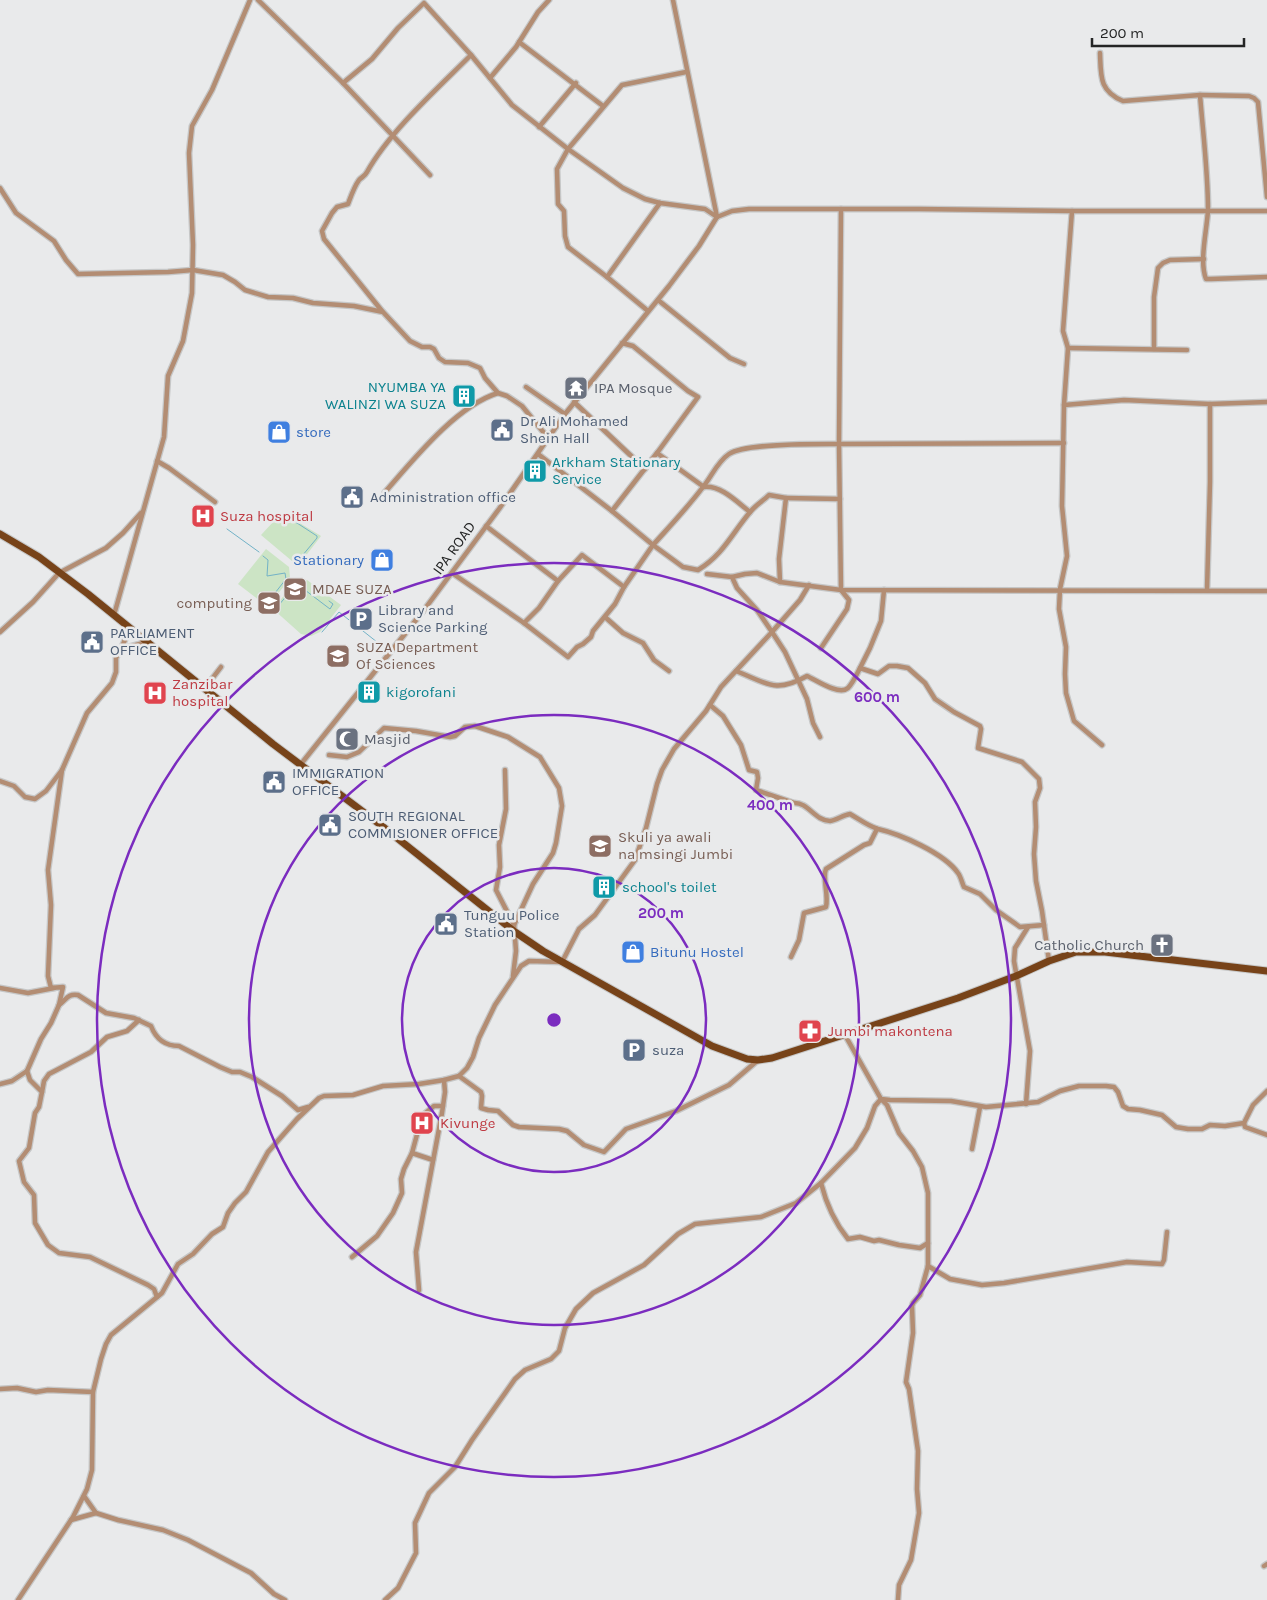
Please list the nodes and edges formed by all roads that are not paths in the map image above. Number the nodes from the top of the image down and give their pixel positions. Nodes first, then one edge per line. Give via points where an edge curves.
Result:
1 (250, 0) edge
2 (258, 0) edge
3 (548, 0) edge
4 (673, 0) edge
5 (423, 1) edge
6 (519, 42) junction
7 (1100, 53) dead end
8 (471, 55) junction
9 (686, 72) junction
10 (490, 78) junction
11 (343, 83) junction
12 (576, 83) junction
13 (1200, 96) junction
14 (603, 106) junction
15 (539, 127) junction
16 (393, 136) junction
17 (568, 149) junction
18 (1264, 155) edge
19 (430, 175) dead end
20 (0, 188) edge
21 (1267, 197) edge
22 (660, 203) junction
23 (841, 209) junction
24 (1072, 211) junction
25 (1208, 211) junction
26 (1267, 211) edge
27 (717, 217) junction
28 (1204, 259) junction
29 (193, 270) junction
30 (607, 277) junction
31 (1267, 277) edge
32 (658, 300) junction
33 (648, 311) junction
34 (383, 312) junction
35 (622, 343) junction
36 (1068, 348) junction
37 (1154, 349) junction
38 (1186, 350) dead end
39 (744, 364) dead end
40 (526, 386) dead end
41 (498, 393) junction
42 (574, 402) junction
43 (1267, 402) edge
44 (1210, 404) junction
45 (1064, 405) junction
46 (564, 414) junction
47 (549, 439) junction
48 (1064, 442) junction
49 (839, 444) junction
50 (657, 453) junction
51 (538, 454) junction
52 (157, 461) junction
53 (645, 470) junction
54 (704, 487) junction
55 (385, 492) dead end
56 (786, 498) junction
57 (840, 499) junction
58 (215, 502) dead end
59 (612, 511) junction
60 (142, 512) junction
61 (750, 512) junction
62 (486, 526) junction
63 (0, 534) edge
64 (653, 545) junction
65 (59, 573) junction
66 (452, 573) junction
67 (707, 574) dead end
68 (732, 578) junction
69 (558, 581) junction
70 (780, 582) junction
71 (809, 585) junction
72 (624, 587) junction
73 (841, 590) junction
74 (884, 590) junction
75 (1060, 590) junction
76 (1207, 590) junction
77 (1267, 591) edge
78 (114, 615) junction
79 (605, 618) junction
80 (524, 623) junction
81 (130, 628) junction
82 (0, 632) edge
83 (772, 632) junction
84 (148, 641) junction
85 (821, 648) dead end
86 (121, 649) junction
87 (221, 667) dead end
88 (860, 668) junction
89 (669, 671) dead end
90 (736, 671) junction
91 (798, 681) junction
92 (204, 688) junction
93 (710, 705) junction
94 (820, 736) dead end
95 (1102, 745) dead end
96 (329, 755) dead end
97 (301, 764) junction
98 (62, 770) junction
99 (505, 770) dead end
100 (0, 781) edge
101 (877, 829) junction
102 (1044, 925) junction
103 (1028, 927) junction
104 (514, 928) junction
105 (791, 957) dead end
106 (1049, 960) junction
107 (562, 962) junction
108 (1267, 971) edge
109 (1016, 976) junction
110 (510, 985) junction
111 (63, 987) junction
112 (0, 988) edge
113 (59, 1005) junction
114 (139, 1020) junction
115 (845, 1035) junction
116 (758, 1060) junction
117 (27, 1071) junction
118 (459, 1076) junction
119 (444, 1080) junction
120 (0, 1084) edge
121 (1267, 1091) edge
122 (42, 1092) junction
123 (881, 1099) junction
124 (314, 1104) junction
125 (1026, 1104) junction
126 (443, 1106) junction
127 (980, 1107) junction
128 (1244, 1123) junction
129 (1267, 1134) edge
130 (972, 1149) dead end
131 (412, 1153) junction
132 (433, 1160) junction
133 (821, 1183) junction
134 (1167, 1232) dead end
135 (928, 1243) junction
136 (352, 1257) dead end
137 (928, 1266) junction
138 (419, 1290) dead end
139 (157, 1297) junction
140 (0, 1389) edge
141 (93, 1392) junction
142 (84, 1496) junction
143 (96, 1513) junction
144 (71, 1520) junction
145 (18, 1600) edge
146 (285, 1600) edge
147 (385, 1600) edge
148 (898, 1600) edge

1 - 29 street via 212,90 192,126 189,153
2 - 11 street
3 - 6 street
4 - 9 street
5 - 8 street
5 - 11 street via 372,60
6 - 10 street
6 - 12 street
7 - 13 street via 1102,84 1112,96 1122,100
8 - 10 street
8 - 16 street
9 - 14 street via 622,84
9 - 27 street
10 - 15 street via 512,105
11 - 16 street
12 - 14 street
12 - 15 street
13 - 18 street via 1254,98 1258,102
13 - 25 street
14 - 17 street
15 - 17 street
16 - 19 street
16 - 34 street via 365,176 360,178 348,204 337,207 322,231 324,239
17 - 22 street via 623,188
17 - 30 street via 557,169 558,204 564,211 568,247
18 - 21 street
20 - 29 street via 16,213 54,241 78,274
22 - 27 street via 705,209
22 - 30 street
23 - 24 street
23 - 27 street via 749,210
23 - 49 street
24 - 25 street
24 - 36 street via 1063,330
25 - 26 street
25 - 28 street
27 - 32 street, IPA ROAD
28 - 31 street via 1206,279
28 - 37 street via 1170,260 1158,268 1154,297
29 - 34 street via 223,274 245,290 268,296
29 - 52 street via 183,341 168,376 164,437
30 - 33 street
32 - 33 street, IPA ROAD
32 - 39 street via 730,358
33 - 35 street, IPA ROAD
34 - 41 street via 410,341 434,349 445,362 468,363 480,368
35 - 42 street, IPA ROAD
35 - 50 street via 633,346 698,398
36 - 37 street
36 - 45 street
37 - 38 street
40 - 46 street
41 - 47 street via 522,406
41 - 55 street via 475,403 452,421
42 - 46 street, IPA ROAD
42 - 53 street
43 - 44 street
44 - 45 street via 1124,400
44 - 76 street
45 - 48 street
46 - 47 street, IPA ROAD
47 - 51 street, IPA ROAD
48 - 49 street
48 - 75 street via 1062,506 1067,556
49 - 54 street via 742,449 730,453 719,463
49 - 57 street
50 - 53 street
50 - 54 street
51 - 59 street
51 - 62 street, IPA ROAD
52 - 58 street
52 - 60 street
53 - 59 street
54 - 61 street via 718,489
54 - 64 street
56 - 57 street
56 - 61 street via 769,496
56 - 70 street via 779,559
57 - 73 street
59 - 64 street
60 - 65 street via 106,548
60 - 78 street
61 - 64 street via 715,558 698,570 684,567
62 - 66 street, IPA ROAD
62 - 69 street
63 - 65 main road
64 - 72 street
65 - 78 main road
65 - 82 street
66 - 80 street
66 - 97 street, IPA ROAD
67 - 68 street
68 - 70 street via 757,573
68 - 83 street
69 - 72 street via 582,555
69 - 80 street
70 - 71 street
71 - 73 street
71 - 83 street
72 - 79 street
73 - 74 street
73 - 85 street via 847,595 848,604
74 - 75 street
74 - 88 street via 880,621
75 - 76 street
75 - 95 street via 1061,624 1066,647 1066,694 1074,722
76 - 77 street
78 - 81 main road
79 - 80 street via 588,640 568,657
79 - 89 street via 622,633 644,643 654,660
81 - 84 main road
81 - 86 street
83 - 90 street
83 - 91 street
84 - 86 street
84 - 92 main road
86 - 98 street via 116,658 112,683 87,713
87 - 92 street
88 - 91 street via 847,689 820,683 807,676
88 - 102 street via 878,674 889,666 908,668 925,683 935,699 980,726 978,748 1022,762 1039,778 1034,854
90 - 91 street via 775,686 787,686
90 - 93 street
91 - 94 street
92 - 97 main road
93 - 101 street via 723,716 741,745 749,770 756,772 756,790 798,802 813,814 830,821 850,814
93 - 107 street via 674,749 662,770 635,860 595,915 579,929
96 - 104 street via 347,757 359,752 384,728 450,737 465,727 474,726 508,737 540,757 559,788 562,806 553,853 533,884
97 - 104 main road
98 - 100 street via 46,791 35,799 25,797 14,786
98 - 111 street via 48,870 51,904 48,976 51,988
99 - 104 street via 506,809 499,845 496,890
101 - 103 street via 903,836 929,850 958,872 964,887 980,894 1020,927
101 - 105 street via 870,843 826,869 826,907 804,913
102 - 103 street
102 - 106 street
103 - 109 street via 1015,948
104 - 107 main road
104 - 110 street via 516,951
106 - 108 main road via 1076,952 1105,952
106 - 109 main road
107 - 110 street via 529,961 521,966
107 - 116 main road via 712,1046
109 - 115 main road
109 - 125 street via 1030,1051
110 - 118 street via 495,1005 467,1068
111 - 112 street via 28,992
111 - 113 street
113 - 114 street via 73,994 106,1013
113 - 117 street
114 - 122 street via 127,1031 108,1037 91,1052 49,1074
114 - 124 street via 152,1026 162,1042 179,1046 226,1070 252,1077 298,1110
115 - 116 main road
115 - 123 street
116 - 118 street via 730,1085 676,1111 626,1129 604,1152 584,1145 567,1131 519,1127 498,1110 481,1108 481,1092
117 - 120 street via 12,1081
117 - 122 street via 30,1080
118 - 119 street
119 - 124 street via 383,1086 353,1095 324,1096
119 - 126 street
121 - 128 street via 1253,1105
122 - 139 street via 29,1148 19,1161 24,1182 34,1195 35,1223 41,1236 59,1254 90,1257 148,1284
123 - 127 street via 951,1101
123 - 133 street via 855,1148
123 - 135 street via 887,1104 899,1133 922,1166 928,1193
124 - 139 street via 268,1152 246,1192 228,1213 223,1228 178,1264
125 - 127 street
125 - 128 street via 1079,1086 1106,1086 1118,1092 1128,1109 1162,1115 1176,1127 1188,1130
126 - 131 street via 434,1106 422,1116
126 - 132 street
127 - 130 street
128 - 129 street via 1245,1127
131 - 132 street
131 - 136 street via 404,1169 402,1193 393,1213 377,1236
132 - 138 street via 416,1252
133 - 135 street via 831,1212 848,1239 860,1237 920,1248
133 - 147 street via 796,1203 766,1215 695,1224 678,1234 644,1265 593,1293 581,1304 565,1328 558,1350 551,1359 525,1370 515,1379 455,1467 429,1494 415,1523 416,1553 398,1588
134 - 137 street via 1162,1264 1128,1262 982,1285 950,1279
135 - 137 street
137 - 148 street via 920,1295 912,1306 913,1332 906,1382 910,1389 918,1451 919,1513 910,1560 899,1585
139 - 141 street via 111,1335
140 - 141 street
141 - 142 street via 92,1470
142 - 143 street
142 - 144 street
143 - 144 street
143 - 146 street via 163,1530 188,1540 251,1573
144 - 145 street

